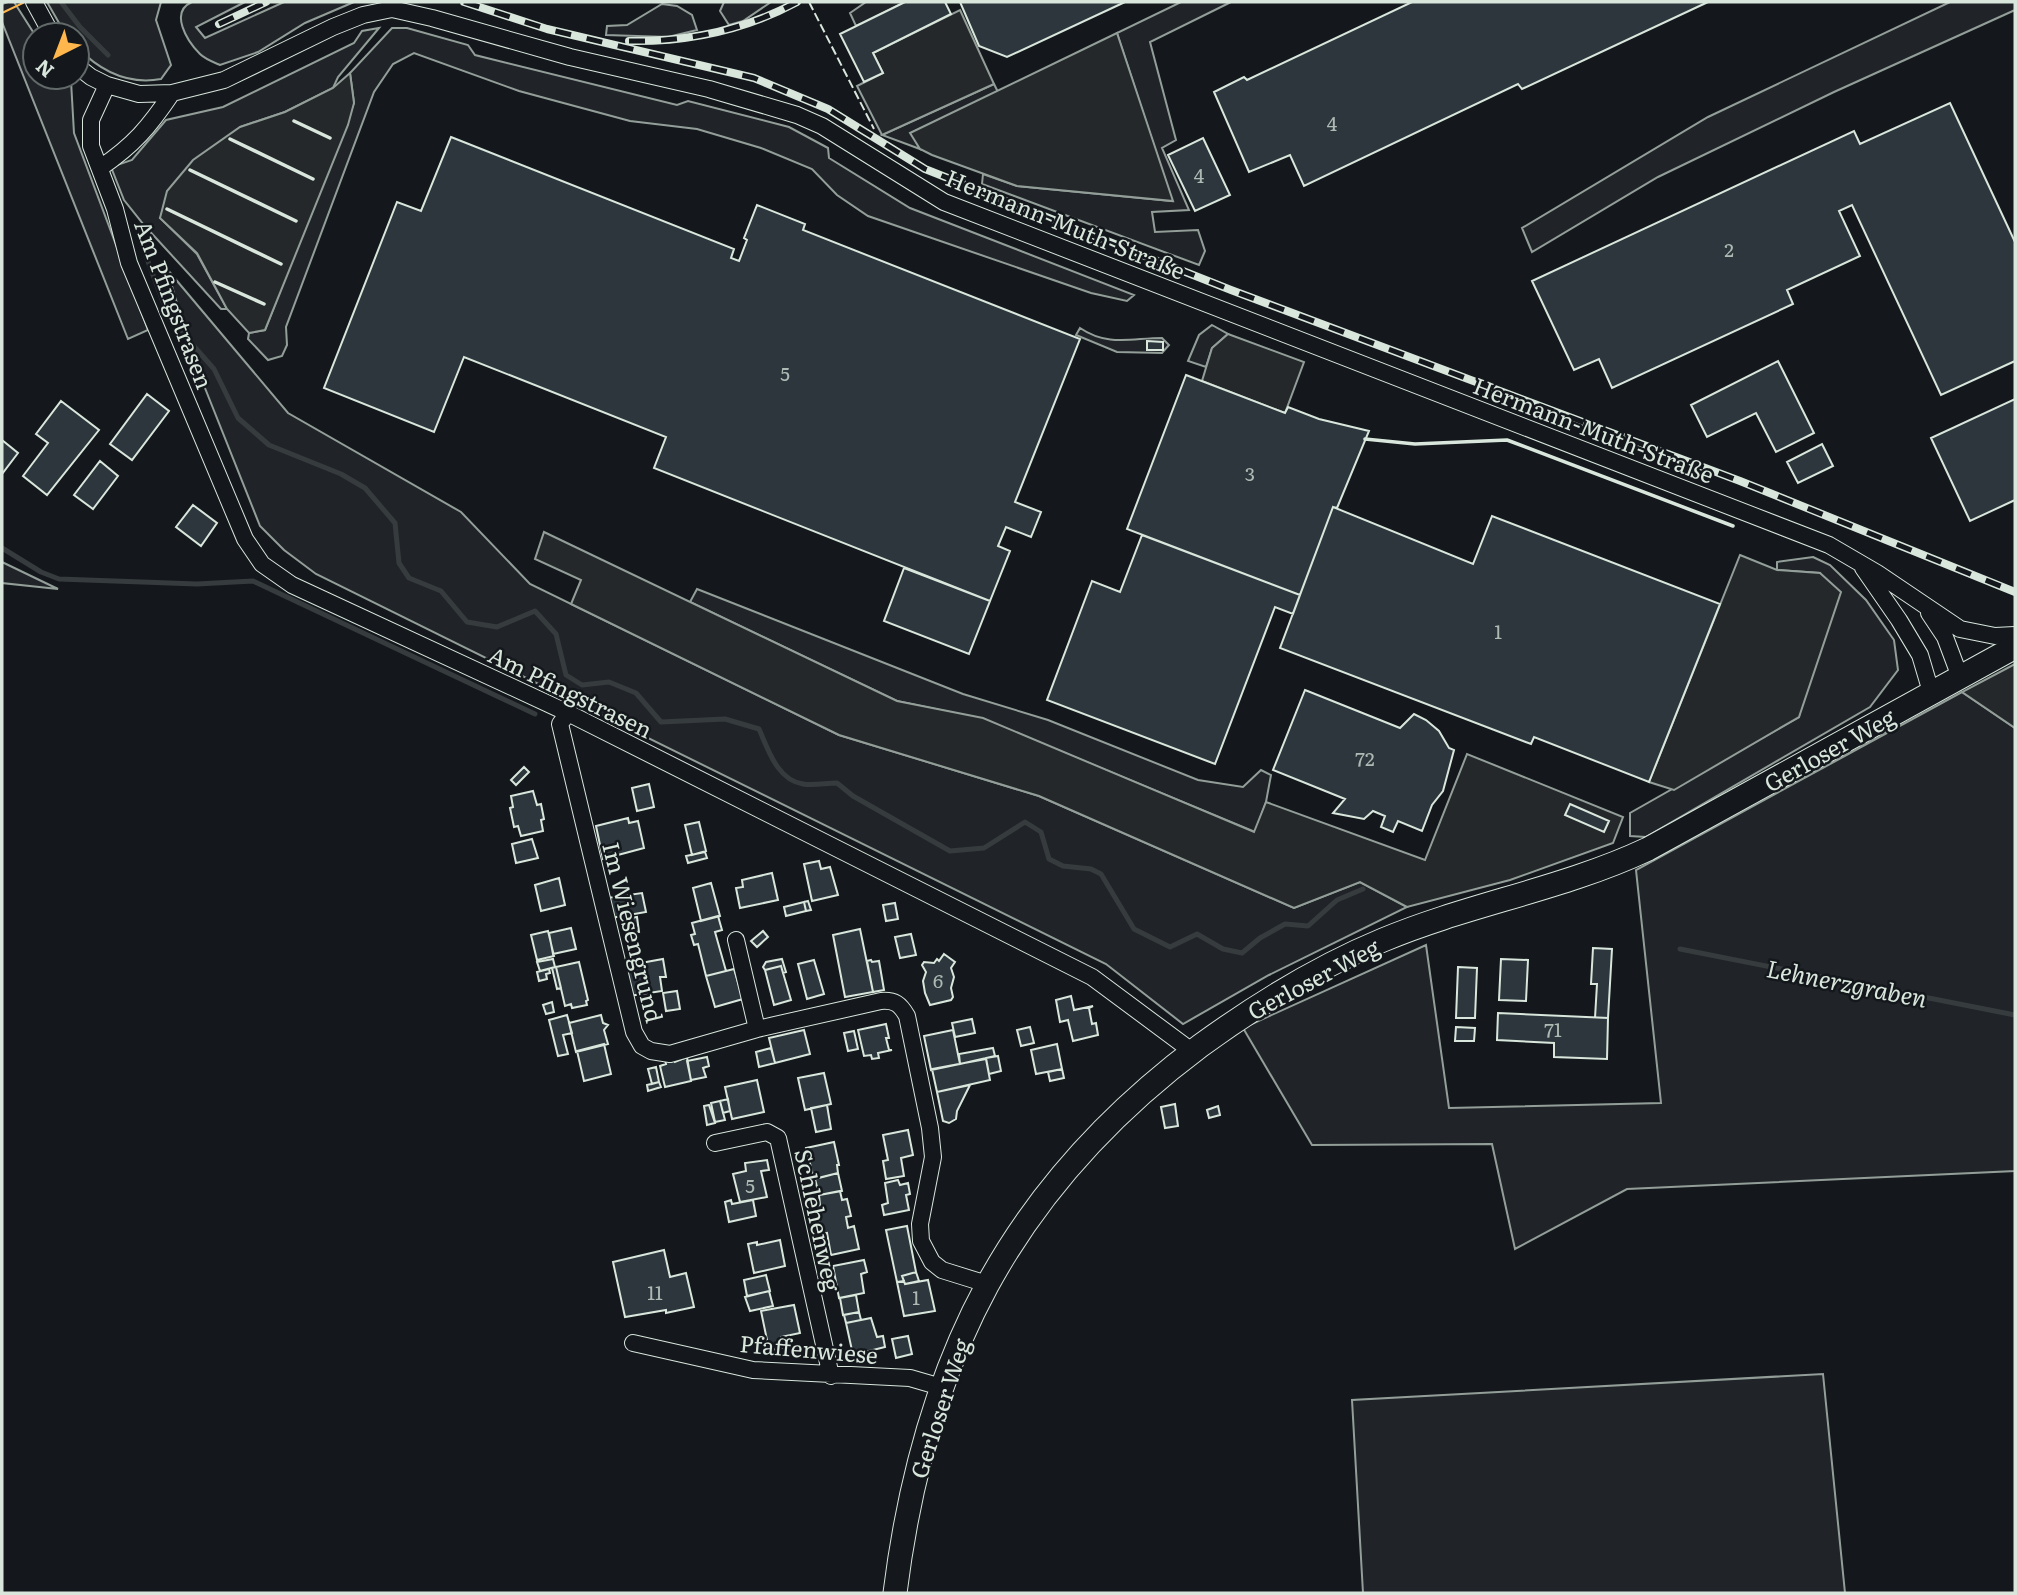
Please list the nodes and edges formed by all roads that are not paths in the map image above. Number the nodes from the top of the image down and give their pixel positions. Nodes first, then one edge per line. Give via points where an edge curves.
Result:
1 (34, 2) edge
2 (44, 21) edge
3 (91, 77) edge
4 (107, 85) junction
5 (173, 93) junction
6 (100, 168) junction
7 (1860, 564) junction
8 (1923, 606) junction
9 (2015, 635) edge
10 (2015, 646) edge
11 (1960, 677) junction
12 (1931, 692) junction
13 (568, 713) junction
14 (736, 940) dead end
15 (757, 1028) junction
16 (1193, 1052) junction
17 (715, 1143) dead end
18 (987, 1284) junction
19 (633, 1343) dead end
20 (831, 1376) junction
21 (941, 1387) junction
22 (895, 1593) edge

1 - 2 street
3 - 4 street, Hermann-Muth-Straße
4 - 5 street, Hermann-Muth-Straße via 139,94
4 - 6 street via 91,120 91,146
5 - 6 street via 129,148
5 - 7 street, Hermann-Muth-Straße via 224,80 333,27 392,9 747,99 822,126 944,202 1784,527 1829,545
6 - 13 street, Am Pfingstrasen via 129,263 245,538 262,564 292,585
7 - 8 street, Hermann-Muth-Straße
7 - 12 street, Hermann-Muth-Straße via 1920,654
8 - 9 street, Hermann-Muth-Straße via 1959,629
8 - 11 street, Hermann-Muth-Straße via 1945,637
10 - 11 street, Gerloser Weg
11 - 12 street, Gerloser Weg
12 - 16 street, Gerloser Weg via 1614,865 1381,940 1254,1009
13 - 15 street, Im Wiesengrund via 560,724 634,1032 642,1046 670,1054
13 - 16 street, Am Pfingstrasen via 1093,976
14 - 15 street
15 - 18 street, Im Wiesengrund via 881,1001 892,1000 902,1007 933,1157 921,1241 942,1270
16 - 18 street, Gerloser Weg via 1118,1114 1075,1158 1028,1218
17 - 20 street, Schlehenweg via 767,1132 778,1138
18 - 21 street, Gerloser Weg
19 - 20 street, Pfaffenwiese via 754,1370
20 - 21 street, Pfaffenwiese via 910,1378
21 - 22 street, Gerloser Weg via 916,1473

